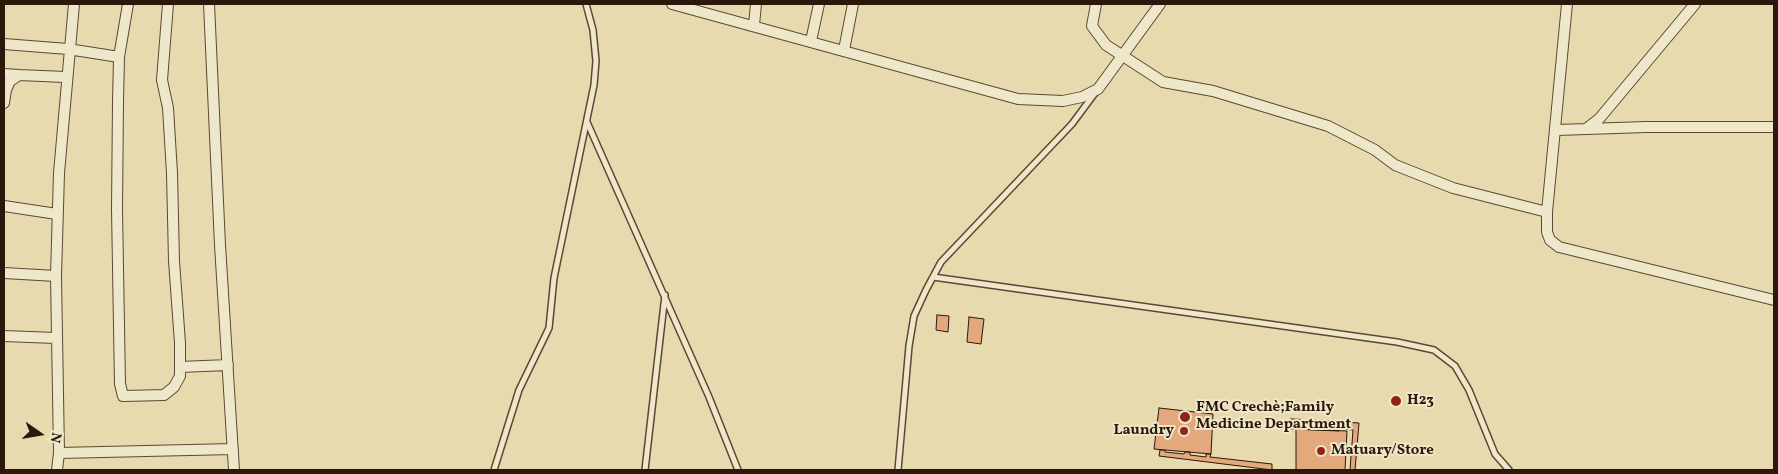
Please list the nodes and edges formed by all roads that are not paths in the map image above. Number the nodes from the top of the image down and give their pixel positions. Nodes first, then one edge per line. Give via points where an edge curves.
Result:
1 (74, 4) edge
2 (128, 4) edge
3 (168, 4) edge
4 (209, 4) edge
5 (586, 4) edge
6 (672, 4) edge
7 (756, 4) edge
8 (819, 4) edge
9 (853, 4) edge
10 (1096, 4) edge
11 (1160, 4) edge
12 (1567, 4) edge
13 (1695, 4) edge
14 (754, 25) junction
15 (811, 41) junction
16 (4, 44) edge
17 (68, 49) junction
18 (844, 50) junction
19 (1122, 56) junction
20 (119, 58) junction
21 (4, 74) edge
22 (19, 75) junction
23 (65, 77) junction
24 (1098, 89) junction
25 (4, 103) edge
26 (587, 122) junction
27 (1774, 127) edge
28 (1586, 129) junction
29 (1556, 130) junction
30 (4, 206) edge
31 (1547, 212) junction
32 (57, 214) junction
33 (4, 273) edge
34 (56, 276) junction
35 (933, 277) junction
36 (665, 295) junction
37 (1774, 300) edge
38 (4, 336) edge
39 (56, 338) junction
40 (228, 365) junction
41 (180, 368) junction
42 (233, 449) junction
43 (59, 453) junction
44 (57, 470) edge
45 (234, 470) edge
46 (494, 470) edge
47 (645, 470) edge
48 (738, 470) edge
49 (898, 470) edge
50 (1509, 470) edge

1 - 17 street
2 - 20 street
3 - 41 street via 162,80 168,108
4 - 40 street
5 - 26 lane via 596,61
6 - 14 street
7 - 14 street
8 - 15 street
9 - 18 street
10 - 19 street via 1092,26 1106,45
11 - 19 street
12 - 29 street
13 - 28 street via 1599,119
14 - 15 street
15 - 18 street
16 - 17 street
17 - 20 street
17 - 23 street
18 - 24 street via 1018,99 1063,101
19 - 24 street
19 - 31 street via 1163,82 1213,91 1328,126 1404,168 1453,188
20 - 41 street via 117,209 120,384 123,396 164,395 174,387
21 - 22 street
22 - 23 street
22 - 25 street via 10,81
23 - 32 street
24 - 35 lane via 1072,124 941,262
26 - 36 lane
26 - 46 lane via 554,278 550,328 519,390
27 - 28 street
28 - 29 street
29 - 31 street
30 - 32 street
31 - 37 street via 1547,232 1550,240 1559,246
32 - 34 street
33 - 34 street
34 - 39 street
35 - 49 lane via 913,323
35 - 50 lane via 1398,342 1434,350 1455,366 1469,390 1496,454
36 - 47 lane
36 - 48 lane
38 - 39 street
39 - 43 street
40 - 41 street
40 - 42 street
42 - 43 street
42 - 45 street
43 - 44 street

